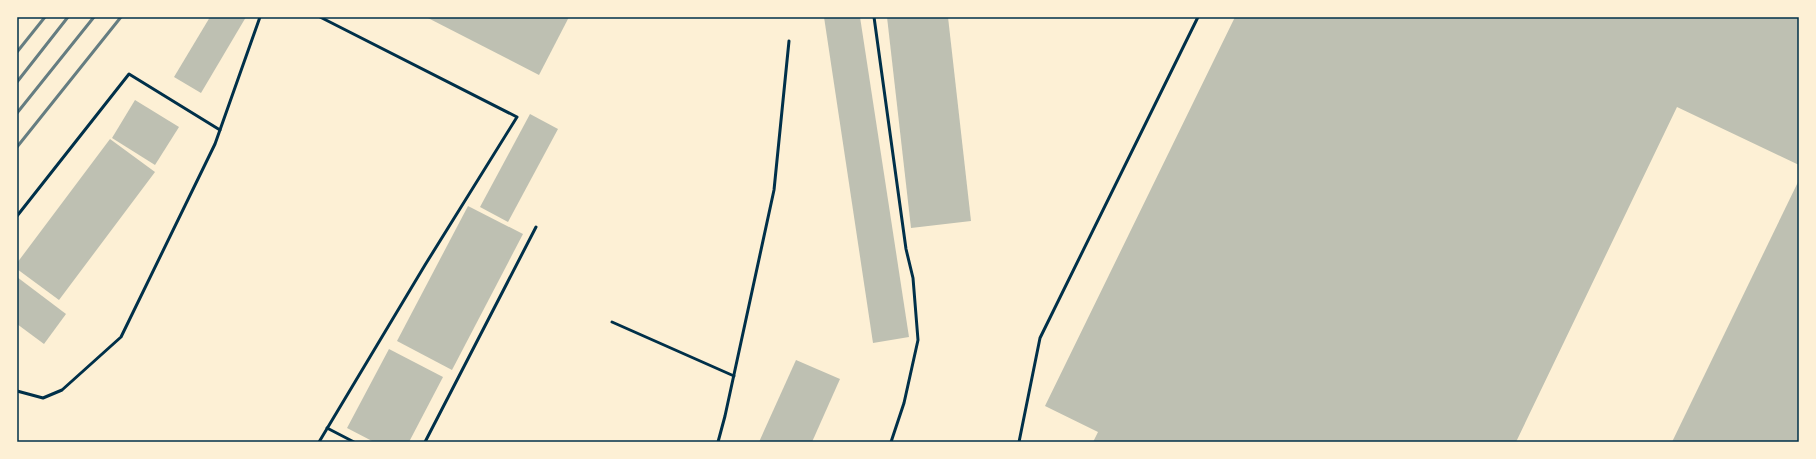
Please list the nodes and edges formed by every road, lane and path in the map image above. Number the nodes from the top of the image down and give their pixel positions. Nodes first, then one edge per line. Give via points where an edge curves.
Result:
1 (260, 17) edge
2 (320, 17) edge
3 (874, 17) edge
4 (1198, 17) edge
5 (789, 41) dead end
6 (220, 130) junction
7 (17, 216) edge
8 (536, 227) dead end
9 (612, 322) dead end
10 (734, 376) junction
11 (17, 391) edge
12 (327, 428) junction
13 (319, 442) edge
14 (354, 442) edge
15 (425, 442) edge
16 (718, 442) edge
17 (891, 442) edge
18 (1019, 442) edge

1 - 6 lane
2 - 12 lane via 517,117
3 - 17 lane via 906,249 913,278 918,340 904,403
4 - 18 lane via 1040,338
5 - 10 lane via 774,190
6 - 7 lane via 129,74
6 - 11 lane via 121,337 62,390 43,398
8 - 15 lane
9 - 10 lane
10 - 16 lane
12 - 13 lane
12 - 14 lane

